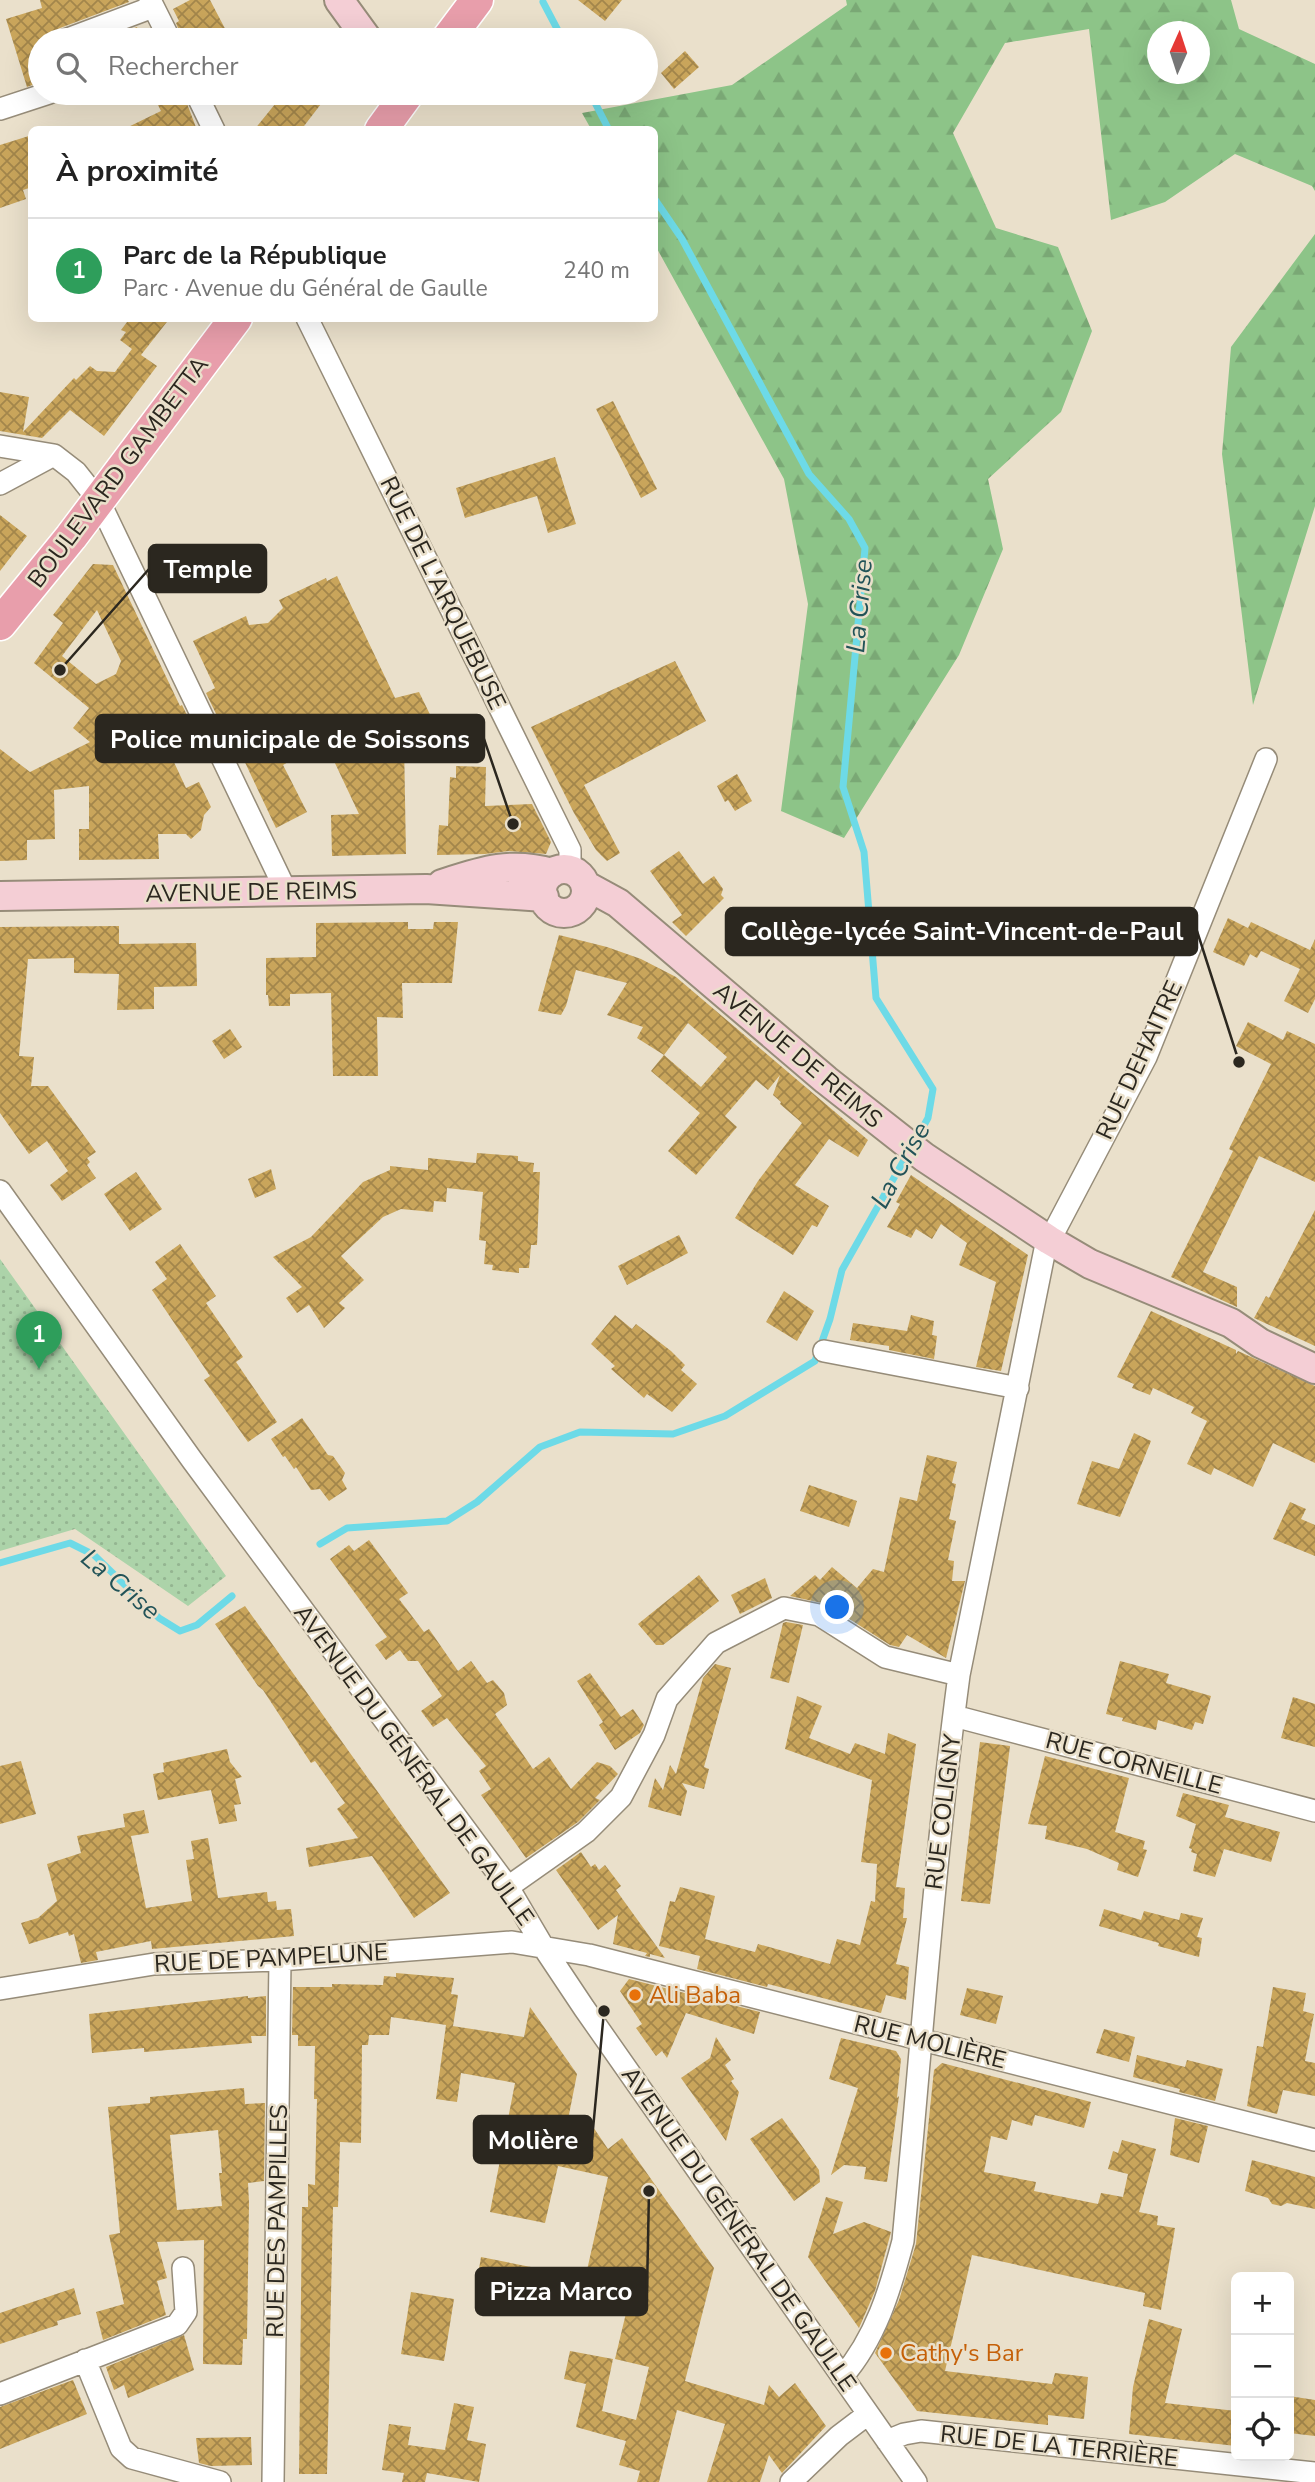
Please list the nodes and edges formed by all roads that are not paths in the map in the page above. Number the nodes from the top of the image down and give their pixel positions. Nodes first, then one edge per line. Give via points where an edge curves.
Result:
1 (339, 0) edge
2 (477, 0) edge
3 (151, 4) edge
4 (94, 28) edge
5 (164, 28) edge
6 (359, 28) edge
7 (456, 28) edge
8 (28, 100) edge
9 (202, 105) edge
10 (399, 105) edge
11 (0, 109) edge
12 (212, 126) edge
13 (384, 126) edge
14 (233, 322) edge
15 (309, 322) edge
16 (0, 446) edge
17 (54, 455) junction
18 (0, 484) edge
19 (99, 500) junction
20 (0, 625) edge
21 (1266, 759) dead end
22 (566, 886) junction
23 (286, 891) junction
24 (0, 896) edge
25 (0, 1191) edge
26 (1048, 1240) junction
27 (824, 1351) dead end
28 (1315, 1369) edge
29 (1018, 1388) junction
30 (959, 1675) junction
31 (954, 1716) junction
32 (1315, 1811) edge
33 (508, 1887) junction
34 (544, 1948) junction
35 (281, 1960) junction
36 (0, 1989) edge
37 (921, 2040) junction
38 (1315, 2140) edge
39 (183, 2267) dead end
40 (85, 2360) junction
41 (842, 2377) junction
42 (0, 2394) edge
43 (868, 2414) junction
44 (887, 2441) junction
45 (1315, 2473) edge
46 (220, 2482) edge
47 (273, 2482) edge
48 (791, 2482) edge
49 (916, 2482) edge

1 - 6 main road
2 - 7 main road
3 - 4 street
3 - 5 street
8 - 11 street
9 - 12 street
10 - 13 main road
14 - 19 main road, BOULEVARD GAMBETTA
15 - 22 street, RUE DE L'ARQUEBUSE via 570,850
16 - 17 street
17 - 18 street
17 - 19 street via 76,472
19 - 20 main road, BOULEVARD GAMBETTA
19 - 23 street
21 - 26 street, RUE DEHAITRE via 1146,1057
22 - 23 main road, AVENUE DE REIMS via 531,867 491,870 426,889
22 - 26 main road, AVENUE DE REIMS via 618,903 917,1152
23 - 24 main road, AVENUE DE REIMS
25 - 33 street, AVENUE DU GÉNÉRAL DE GAULLE via 192,1460
26 - 28 main road, AVENUE DE REIMS via 1090,1264 1231,1323 1260,1343
26 - 29 street, RUE COLIGNY
27 - 29 street
29 - 30 street, RUE COLIGNY
30 - 31 street, RUE COLIGNY
30 - 33 street via 885,1657 819,1615 784,1608 716,1643 667,1699 654,1735 621,1797 586,1832
31 - 32 street, RUE CORNEILLE
31 - 37 street, RUE COLIGNY
33 - 34 street, AVENUE DU GÉNÉRAL DE GAULLE
34 - 35 street, RUE DE PAMPELUNE via 512,1942
34 - 37 street, RUE MOLIÈRE via 589,1955
34 - 41 street, AVENUE DU GÉNÉRAL DE GAULLE
35 - 36 street, RUE DE PAMPELUNE via 154,1964
35 - 47 street, RUE DES PAMPILLES
37 - 38 street, RUE MOLIÈRE
37 - 41 street, RUE COLIGNY via 903,2241 876,2326 859,2358
39 - 40 street via 186,2312 177,2325
40 - 42 street
40 - 46 street via 121,2448 132,2458
41 - 43 street, AVENUE DU GÉNÉRAL DE GAULLE
43 - 44 street, AVENUE DU GÉNÉRAL DE GAULLE
43 - 48 street
44 - 45 street, RUE DE LA TERRIÈRE via 921,2431
44 - 49 street, AVENUE DU GÉNÉRAL DE GAULLE

